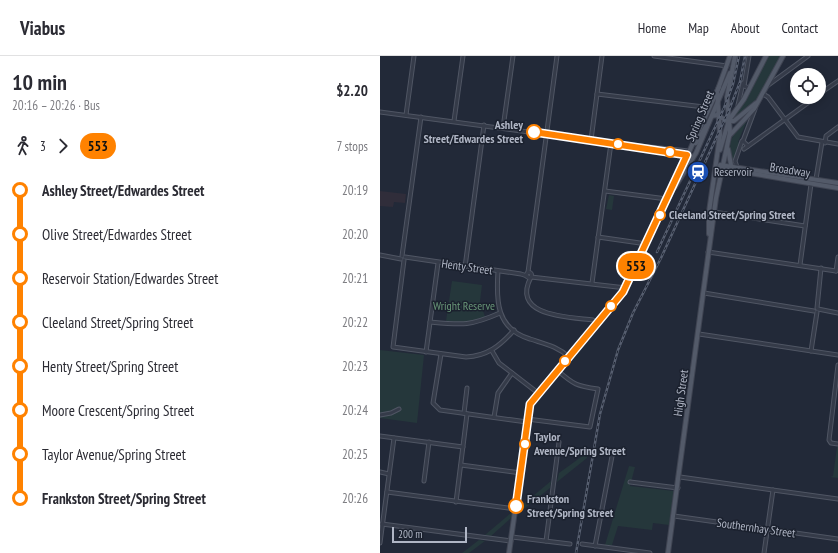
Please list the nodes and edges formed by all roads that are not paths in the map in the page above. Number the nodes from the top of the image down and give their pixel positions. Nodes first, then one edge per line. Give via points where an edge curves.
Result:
1 (414, 56) edge
2 (463, 56) edge
3 (513, 56) edge
4 (557, 56) edge
5 (602, 56) edge
6 (654, 56) edge
7 (730, 56) edge
8 (735, 56) edge
9 (749, 56) edge
10 (766, 56) edge
11 (782, 56) edge
12 (808, 56) edge
13 (733, 65) junction
14 (727, 66) junction
15 (777, 67) junction
16 (784, 74) junction
17 (745, 78) junction
18 (838, 81) edge
19 (767, 86) junction
20 (719, 87) junction
21 (749, 88) junction
22 (826, 89) edge
23 (597, 93) junction
24 (763, 94) junction
25 (718, 100) junction
26 (759, 100) junction
27 (807, 104) edge
28 (711, 105) junction
29 (728, 106) junction
30 (704, 107) dead end
31 (737, 108) junction
32 (755, 108) junction
33 (380, 112) edge
34 (406, 115) junction
35 (712, 116) junction
36 (720, 116) junction
37 (421, 117) junction
38 (730, 120) junction
39 (785, 120) junction
40 (454, 121) junction
41 (710, 122) junction
42 (484, 126) junction
43 (838, 127) edge
44 (503, 128) junction
45 (547, 134) junction
46 (591, 140) junction
47 (728, 140) junction
48 (743, 141) junction
49 (823, 142) junction
50 (611, 143) junction
51 (693, 143) junction
52 (838, 144) edge
53 (748, 146) junction
54 (744, 149) dead end
55 (688, 153) junction
56 (695, 154) junction
57 (718, 156) junction
58 (716, 165) junction
59 (731, 165) junction
60 (722, 167) junction
61 (737, 167) junction
62 (754, 172) junction
63 (814, 179) junction
64 (678, 180) junction
65 (838, 183) edge
66 (813, 184) junction
67 (838, 188) edge
68 (605, 191) junction
69 (667, 199) junction
70 (714, 212) junction
71 (711, 222) junction
72 (805, 226) junction
73 (598, 237) junction
74 (647, 244) junction
75 (708, 251) junction
76 (380, 255) edge
77 (838, 257) edge
78 (403, 258) junction
79 (438, 263) junction
80 (799, 264) junction
81 (465, 267) junction
82 (823, 268) junction
83 (498, 271) junction
84 (837, 271) edge
85 (529, 275) junction
86 (592, 283) junction
87 (625, 289) junction
88 (704, 293) junction
89 (815, 310) junction
90 (500, 313) junction
91 (838, 313) edge
92 (430, 322) junction
93 (597, 323) junction
94 (514, 330) junction
95 (699, 334) junction
96 (492, 351) junction
97 (811, 351) junction
98 (426, 352) junction
99 (441, 354) junction
100 (838, 355) edge
101 (569, 357) junction
102 (838, 365) edge
103 (557, 370) junction
104 (512, 373) junction
105 (467, 388) dead end
106 (538, 394) junction
107 (836, 396) edge
108 (399, 409) dead end
109 (465, 414) junction
110 (380, 415) edge
111 (494, 417) junction
112 (527, 421) junction
113 (380, 436) edge
114 (394, 438) junction
115 (429, 442) junction
116 (559, 442) dead end
117 (838, 444) edge
118 (463, 447) junction
119 (613, 451) dead end
120 (461, 466) junction
121 (380, 472) edge
122 (521, 473) junction
123 (389, 474) junction
124 (680, 476) junction
125 (424, 481) dead end
126 (630, 482) dead end
127 (678, 488) junction
128 (773, 490) junction
129 (387, 492) junction
130 (838, 499) edge
131 (456, 502) junction
132 (516, 510) junction
133 (674, 516) junction
134 (382, 524) junction
135 (768, 529) junction
136 (511, 539) junction
137 (838, 539) edge
138 (546, 541) junction
139 (380, 543) edge
140 (570, 544) dead end
141 (582, 544) dead end
142 (595, 546) junction
143 (610, 548) junction
144 (509, 553) edge
145 (609, 553) edge
146 (650, 553) edge
147 (670, 553) edge
148 (764, 553) edge

1 - 34 street
2 - 40 street
3 - 44 street
4 - 45 street
5 - 23 street
6 - 14 street
7 - 14 main road, High Street
8 - 13 main road, High Street
9 - 17 street
10 - 21 main road
11 - 15 main road
12 - 16 street
13 - 25 main road, Spring Street
13 - 29 main road, High Street via 727,94
14 - 20 main road, High Street
15 - 16 street via 779,72
15 - 19 main road
16 - 19 street
17 - 21 street via 744,87
17 - 31 street
18 - 22 street
19 - 24 main road
20 - 25 main road, High Street
20 - 28 main road, Spring Street
21 - 31 main road
23 - 30 street
23 - 46 street
24 - 26 main road
24 - 39 street
25 - 28 main road
25 - 29 main road via 724,101
25 - 35 main road, Spring Street
25 - 36 main road, High Street
26 - 32 main road
26 - 38 main road via 740,117
27 - 39 street
28 - 51 main road, Spring Street
29 - 31 main road via 731,110
29 - 38 main road, High Street
31 - 38 main road
32 - 47 main road via 736,127
32 - 48 street
33 - 34 street
34 - 37 street
35 - 36 main road
35 - 41 main road, Spring Street
36 - 38 main road
36 - 57 main road, High Street
37 - 40 street
37 - 78 street
38 - 47 main road, High Street
38 - 57 main road, High Street
39 - 49 street via 797,136
39 - 53 street
40 - 42 street
41 - 51 main road via 697,142
41 - 56 main road, Spring Street
42 - 44 street
42 - 81 street
43 - 49 street via 826,136
44 - 45 street
45 - 46 street
45 - 85 street
46 - 50 street
47 - 59 main road via 728,157
47 - 60 main road, High Street
48 - 53 street
48 - 61 street via 735,161
49 - 52 street
49 - 63 street
50 - 55 street
50 - 68 street
51 - 55 main road, Spring Street
53 - 54 street
55 - 56 main road
55 - 64 main road, Spring Street
56 - 64 main road, Spring Street
57 - 58 main road, High Street
58 - 60 main road, Broadway
58 - 71 main road, High Street
59 - 60 main road, Broadway
59 - 61 main road, Broadway
60 - 62 main road, Broadway
60 - 70 main road, High Street
61 - 62 main road, Broadway
62 - 63 main road, Broadway
62 - 66 main road, Broadway
63 - 65 main road, Broadway
63 - 66 main road
64 - 69 main road, Spring Street
66 - 67 main road, Broadway
66 - 72 street
68 - 69 street
68 - 73 street
69 - 74 main road, Spring Street
70 - 71 main road, High Street
70 - 72 street
71 - 75 main road, High Street
72 - 80 street
73 - 74 street
73 - 86 street
74 - 87 main road, Spring Street
75 - 80 street
75 - 88 main road, High Street
76 - 78 street, Henty Street
77 - 84 street
78 - 79 street, Henty Street
78 - 98 street via 393,347
79 - 81 street, Henty Street
79 - 92 street
80 - 82 street
81 - 83 street, Henty Street
82 - 84 street
82 - 89 street
83 - 85 street, Henty Street
83 - 90 street via 496,290
85 - 86 street, Henty Street
85 - 93 street via 528,298 538,309 547,314 593,320
86 - 87 street, Henty Street
87 - 93 main road, Spring Street
88 - 89 street
88 - 95 main road, High Street
89 - 91 street
89 - 97 street
90 - 92 street via 477,323 464,325
90 - 94 street
92 - 98 street
93 - 101 main road, Spring Street
94 - 96 street
94 - 101 street via 529,339 556,346
95 - 97 street
95 - 124 main road, High Street
96 - 99 street via 466,357
96 - 104 street via 499,363
97 - 100 street
98 - 99 street
99 - 109 street via 433,403 440,410
101 - 103 main road, Spring Street
102 - 107 street
103 - 106 main road, Spring Street
103 - 112 street via 572,383 598,389 590,427
104 - 106 street
104 - 111 street via 498,393
105 - 109 street
106 - 112 main road, Spring Street via 530,404
107 - 117 street via 828,440
108 - 110 street
109 - 111 street
109 - 118 street
111 - 112 street
112 - 122 main road, Spring Street
113 - 114 street
114 - 115 street
114 - 123 street
115 - 118 street
115 - 125 street
116 - 138 street
118 - 120 street
119 - 142 street
120 - 122 street
120 - 131 street
121 - 123 street
122 - 132 main road, Spring Street
123 - 129 street
124 - 127 main road, High Street
124 - 128 street
126 - 127 street
127 - 133 main road, High Street
128 - 130 street
128 - 135 street
129 - 131 street
129 - 134 street
131 - 132 street
132 - 136 main road, Spring Street
133 - 135 street, Southernhay Street
133 - 147 main road, High Street
134 - 136 street
134 - 139 street
135 - 137 street, Southernhay Street
135 - 148 street
136 - 138 street
136 - 144 main road, Spring Street
138 - 140 street
141 - 142 street
142 - 143 street
143 - 145 street
143 - 146 street

